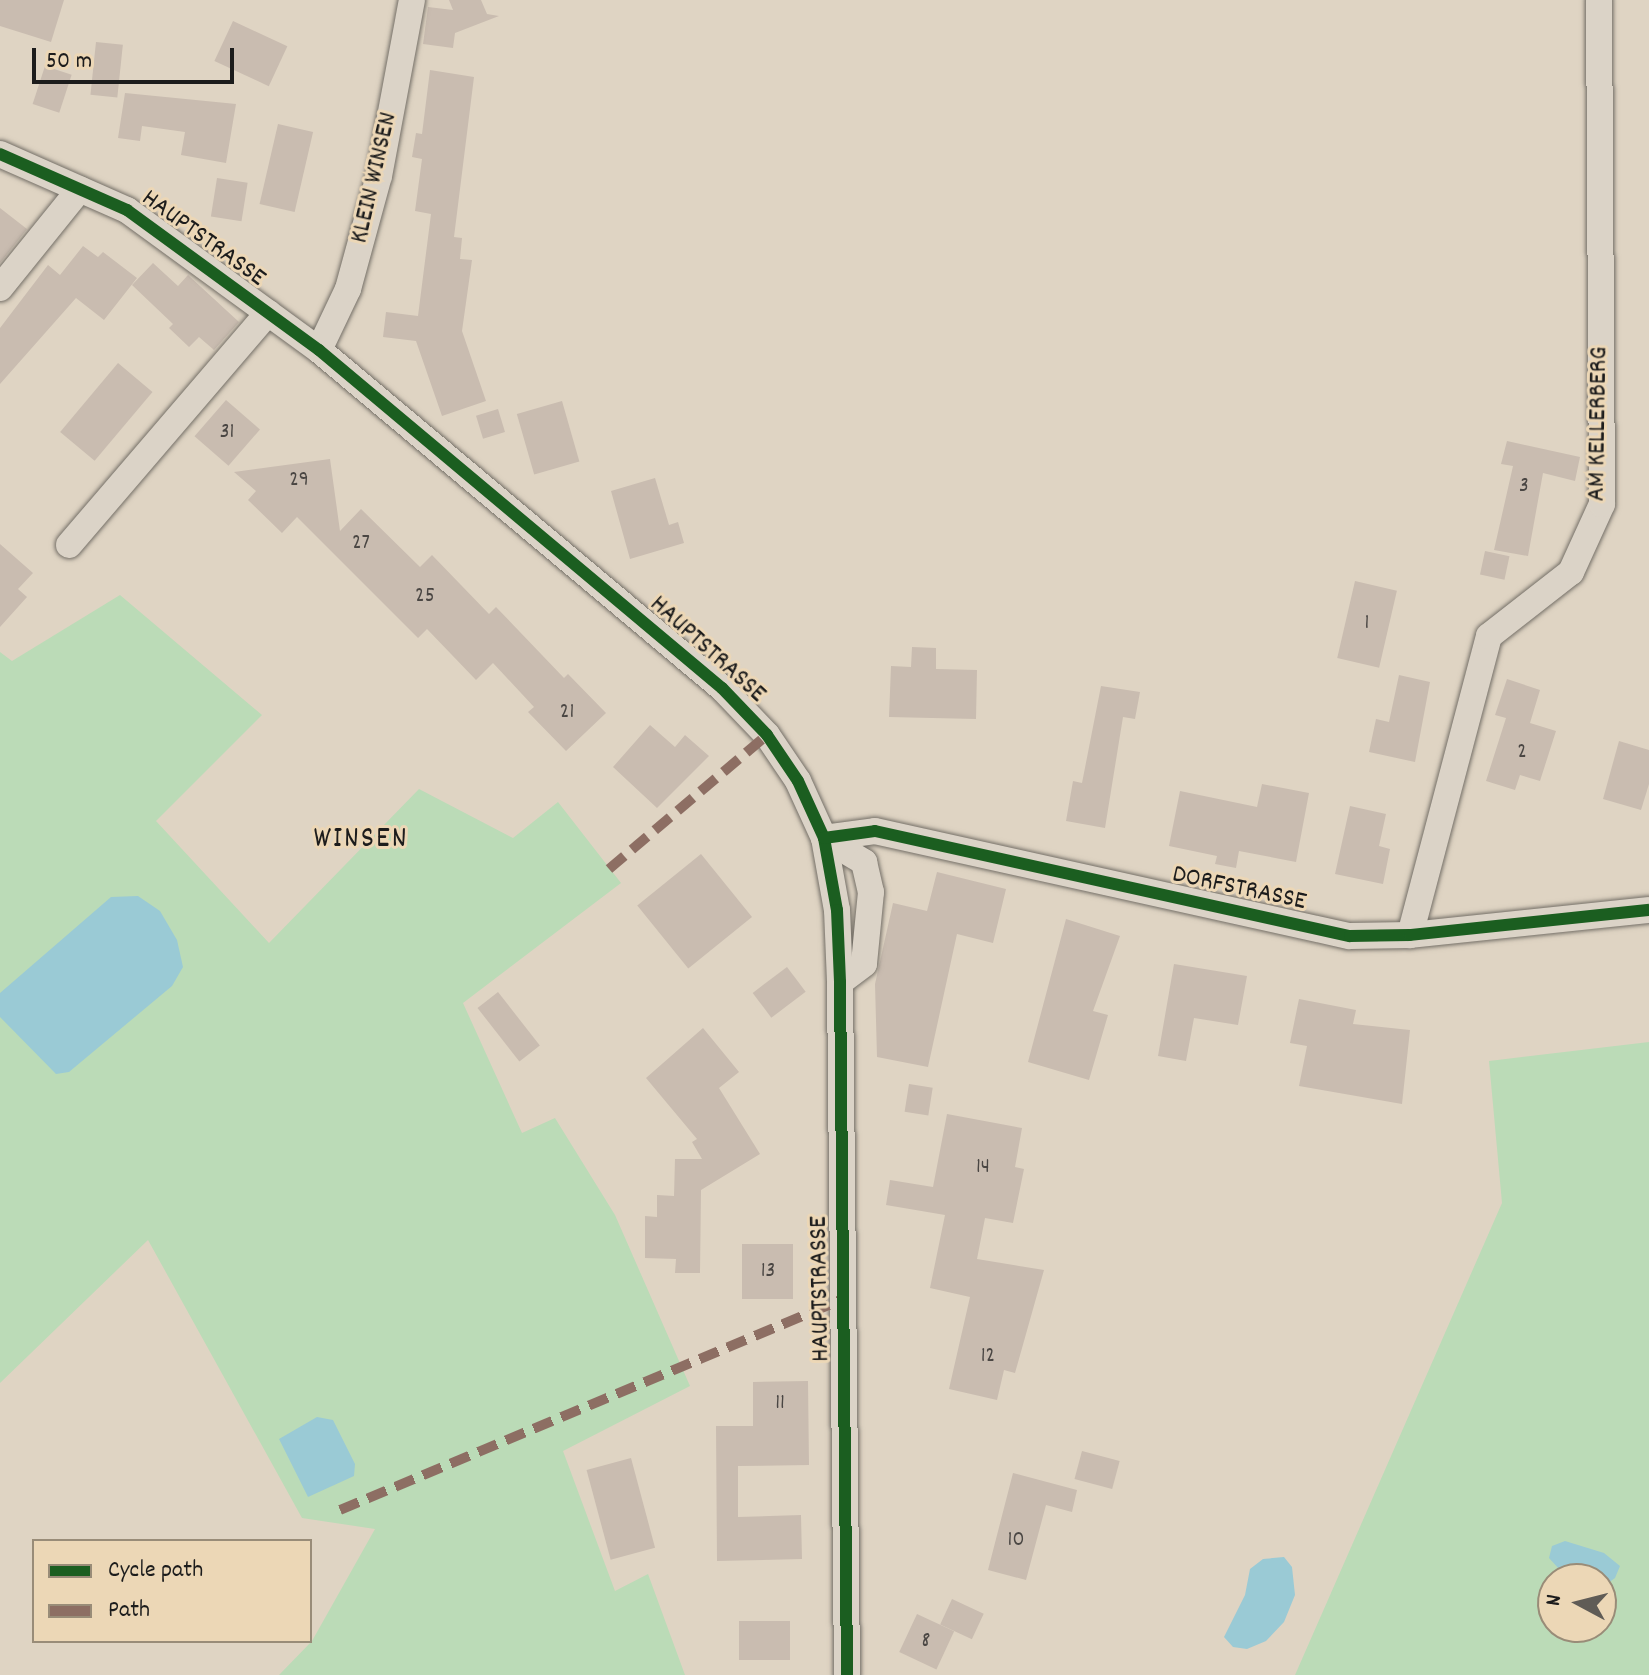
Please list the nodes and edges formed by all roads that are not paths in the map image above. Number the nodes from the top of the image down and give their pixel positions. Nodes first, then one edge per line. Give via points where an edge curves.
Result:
1 (412, 0) edge
2 (1599, 0) edge
3 (0, 154) edge
4 (80, 189) junction
5 (0, 288) edge
6 (268, 313) junction
7 (319, 350) junction
8 (69, 545) dead end
9 (824, 838) junction
10 (1649, 910) edge
11 (1410, 935) junction
12 (840, 982) junction
13 (847, 1675) edge

1 - 7 street, KLEIN WINSEN via 379,176 348,289
2 - 11 street, AM KELLERBERG via 1602,504 1571,572 1489,636
3 - 4 street, HAUPTSTRASSE
4 - 5 street
4 - 6 street, HAUPTSTRASSE via 127,210
6 - 7 street, HAUPTSTRASSE
6 - 8 street
7 - 9 street, HAUPTSTRASSE via 722,688 767,735 798,781
9 - 11 street, DORFSTRASSE via 875,831 1350,936
9 - 12 street, HAUPTSTRASSE via 837,910
9 - 12 street via 864,862 871,892 864,964
10 - 11 street, DORFSTRASSE
12 - 13 street, HAUPTSTRASSE

